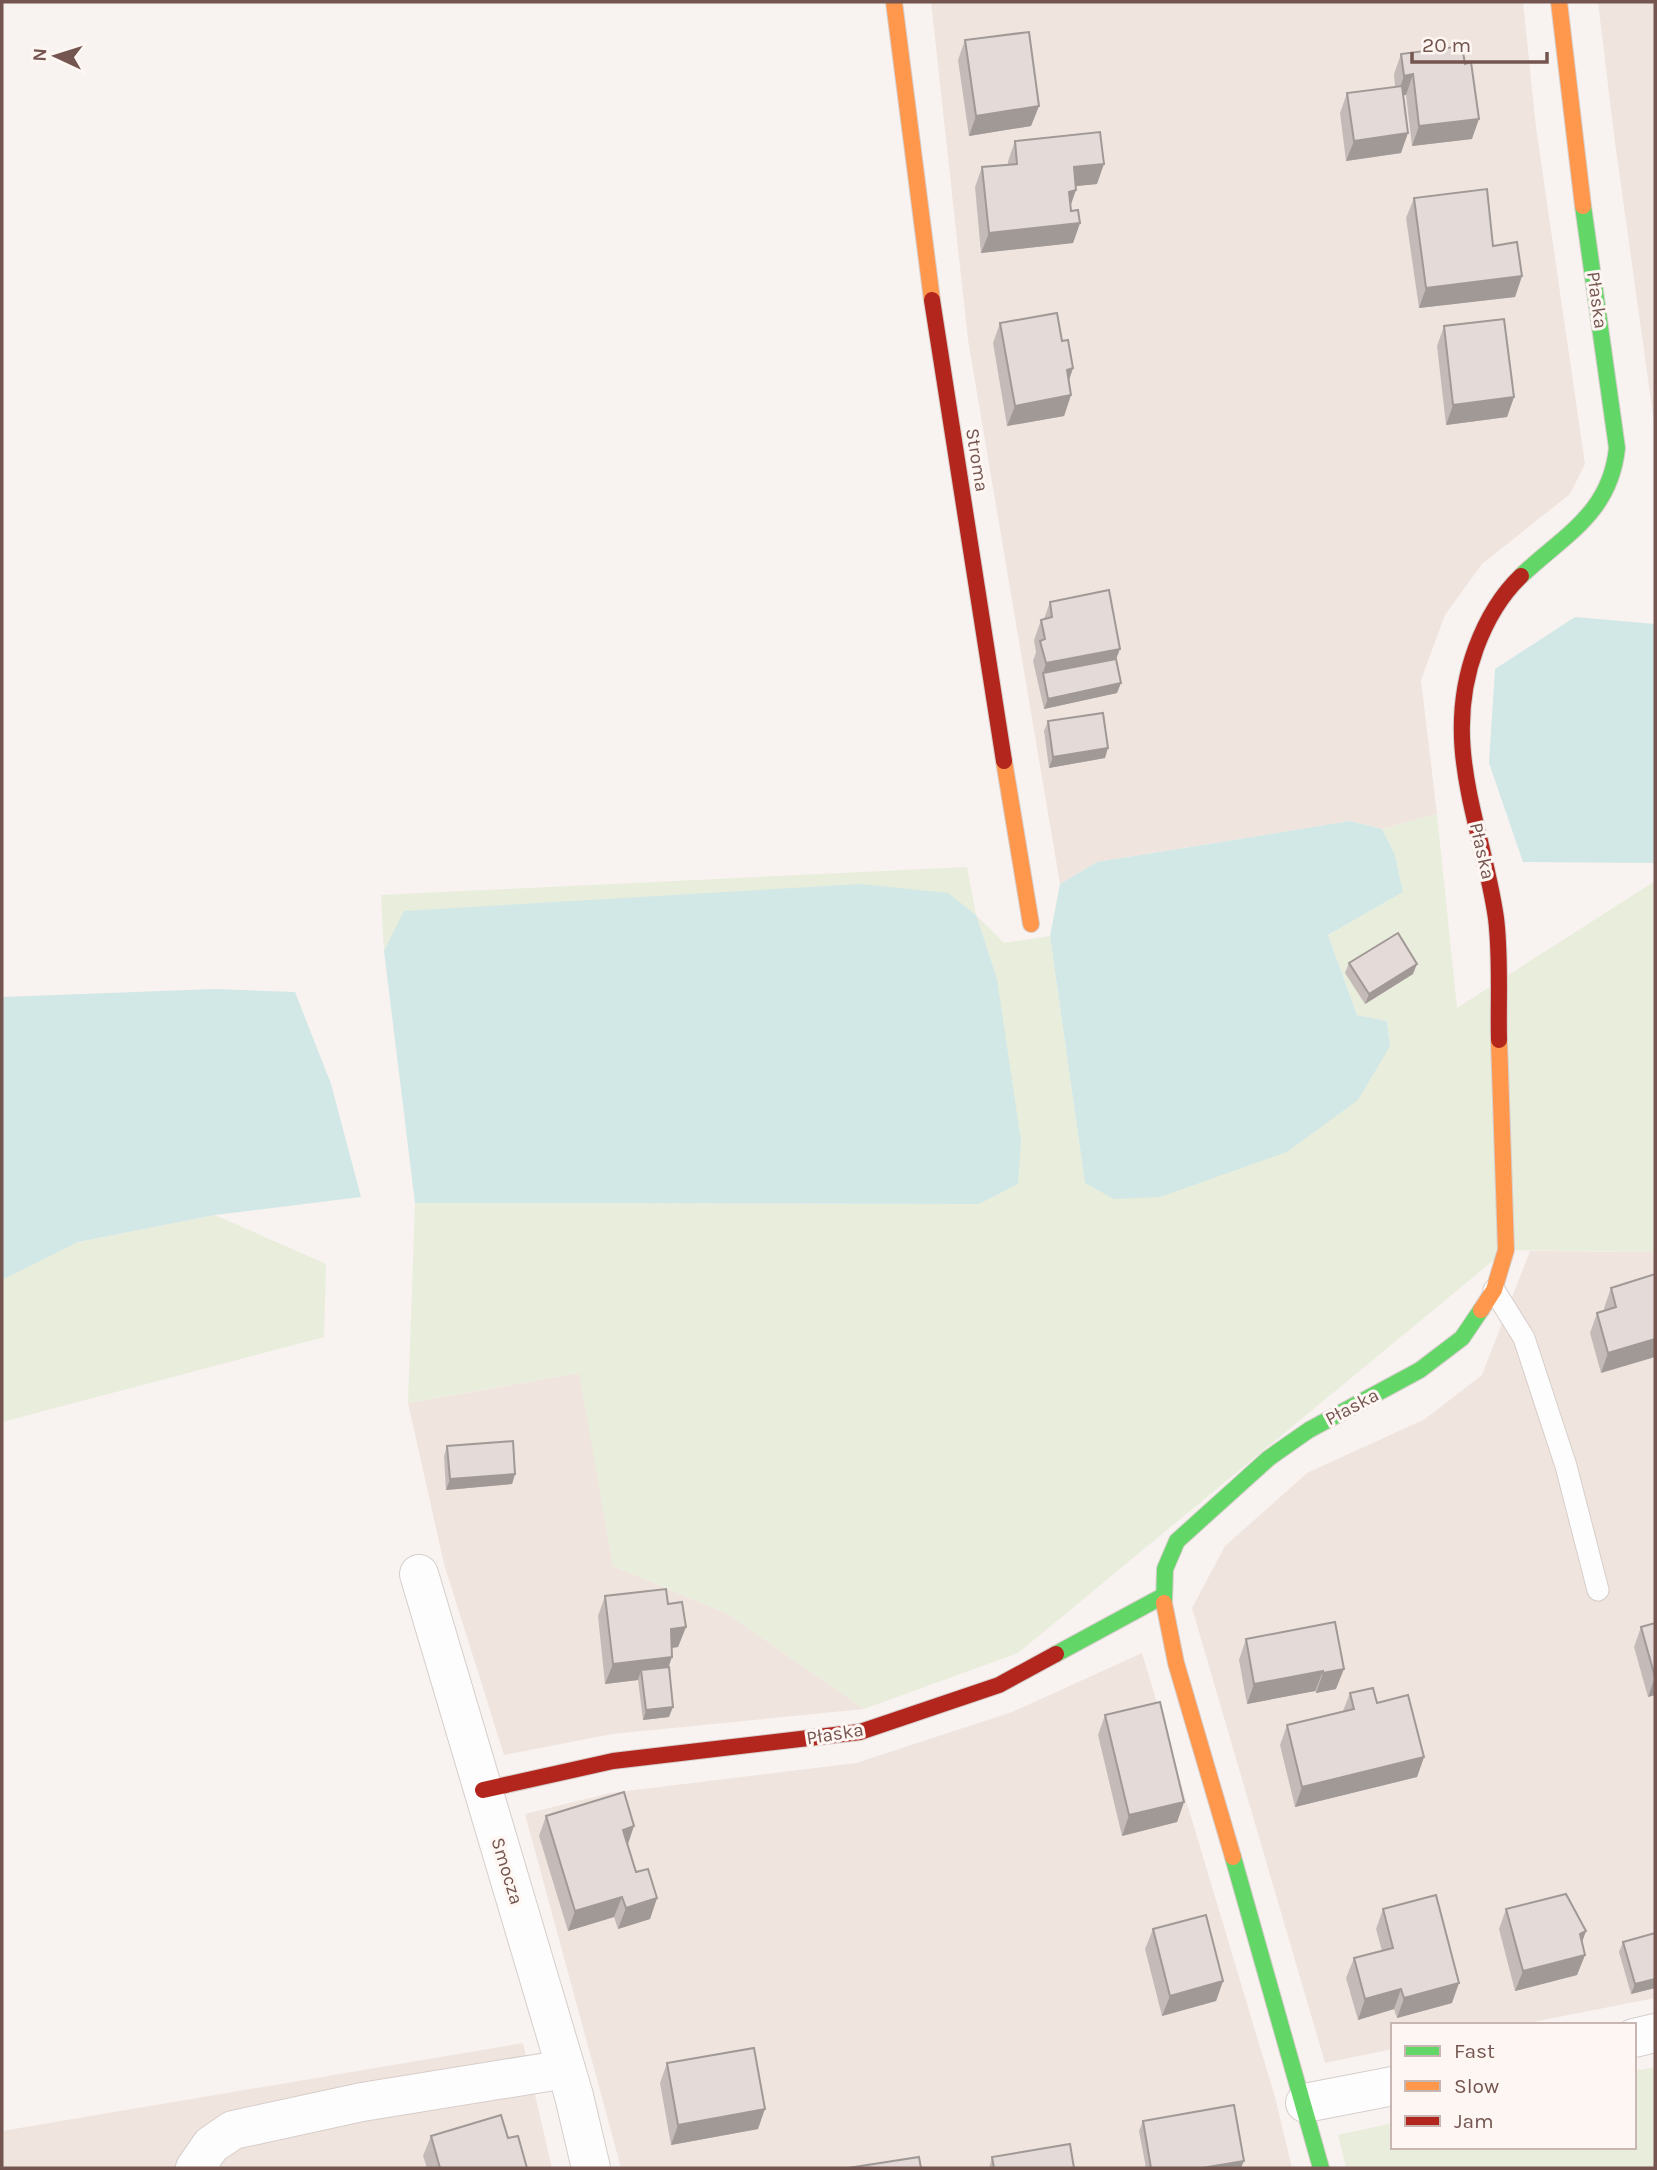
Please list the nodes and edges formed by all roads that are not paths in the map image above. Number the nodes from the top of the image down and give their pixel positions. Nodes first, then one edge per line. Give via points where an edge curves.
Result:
1 (894, 2) edge
2 (1559, 2) edge
3 (1031, 924) dead end
4 (1494, 1290) junction
5 (419, 1574) dead end
6 (1598, 1590) dead end
7 (1163, 1596) junction
8 (483, 1790) junction
9 (1655, 2033) edge
10 (1636, 2038) edge
11 (565, 2069) junction
12 (1391, 2086) edge
13 (1305, 2103) junction
14 (194, 2168) edge
15 (591, 2168) edge
16 (1321, 2168) edge

1 - 3 street, Stroma via 937,351
2 - 4 street, Płaska via 1617,448 1612,479 1598,502 1502,599 1479,639 1463,692 1458,730 1465,781 1496,924 1506,1250
4 - 6 lane via 1524,1338 1566,1466
4 - 7 street, Płaska via 1462,1338 1420,1370 1309,1430 1269,1458 1199,1520 1177,1541 1165,1569
5 - 8 street, Smocza
7 - 8 street, Płaska via 999,1685 860,1732 613,1760
7 - 13 street, Płaska via 1176,1663
8 - 11 street, Smocza
9 - 10 street
11 - 14 street via 362,2102 233,2130 211,2145
11 - 15 street, Smocza
12 - 13 street
13 - 16 street, Płaska

